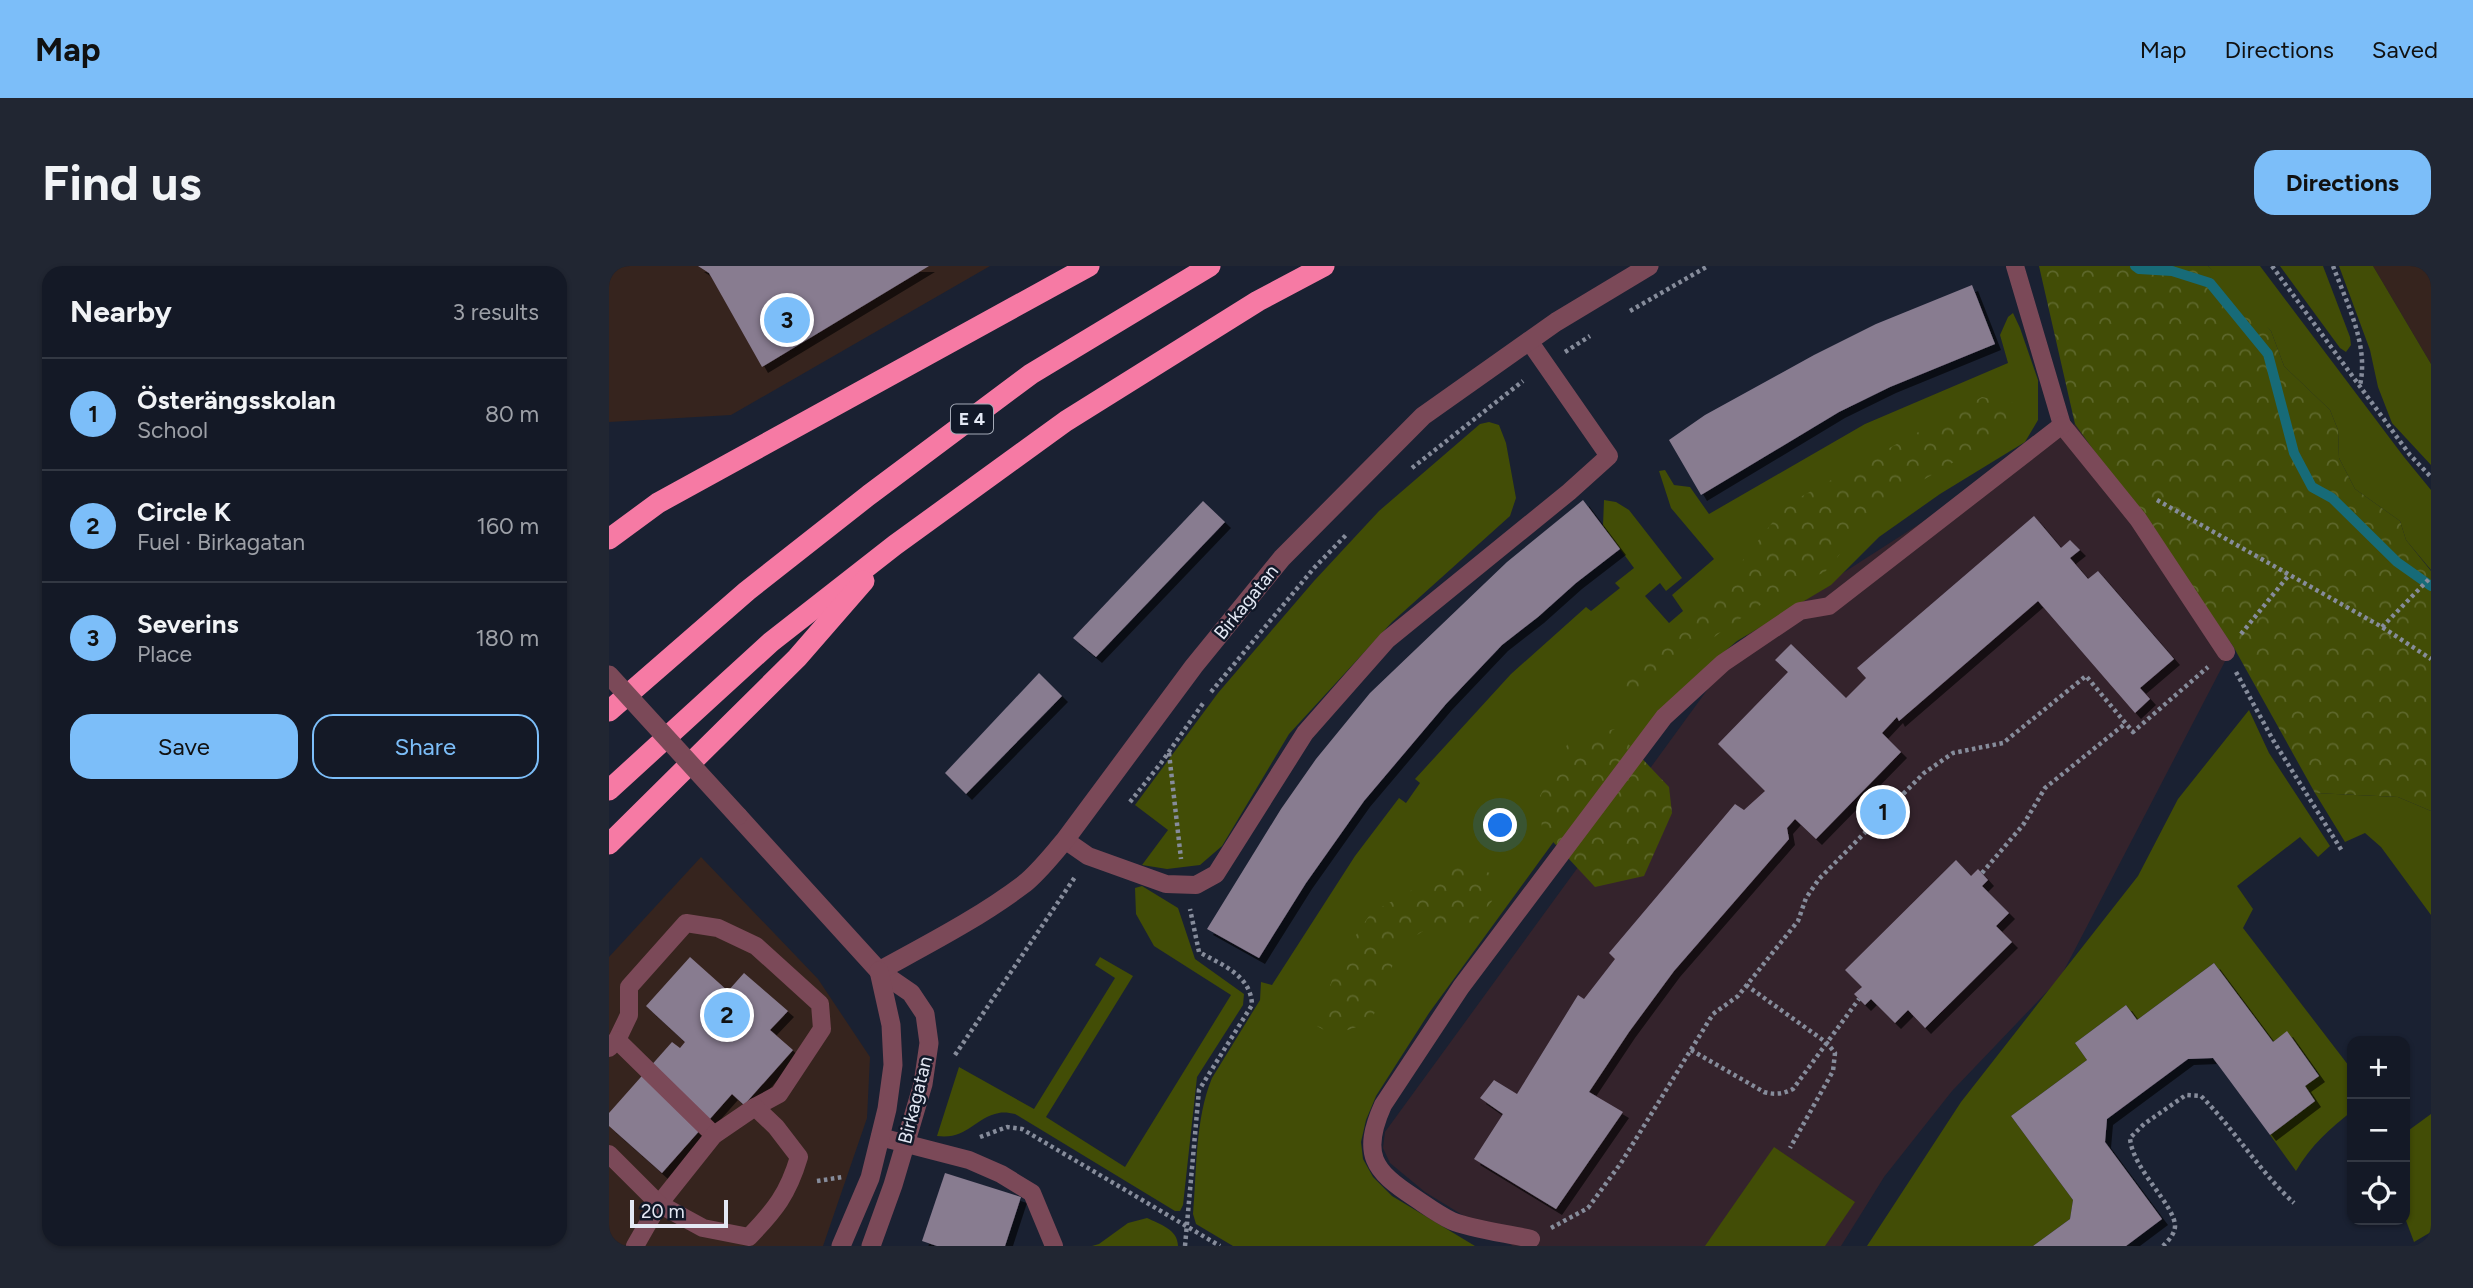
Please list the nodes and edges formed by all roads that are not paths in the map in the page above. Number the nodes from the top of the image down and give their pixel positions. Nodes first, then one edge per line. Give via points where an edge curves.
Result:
1 (1089, 266) edge
2 (1210, 266) edge
3 (1324, 266) edge
4 (1649, 266) edge
5 (2015, 266) edge
6 (1529, 341) junction
7 (2062, 425) junction
8 (658, 503) junction
9 (609, 519) edge
10 (609, 539) edge
11 (895, 545) junction
12 (2226, 652) road end
13 (609, 675) edge
14 (609, 711) edge
15 (609, 790) edge
16 (1065, 840) junction
17 (609, 844) edge
18 (879, 971) junction
19 (613, 1044) edge
20 (755, 1107) junction
21 (714, 1135) junction
22 (880, 1137) junction
23 (905, 1143) junction
24 (609, 1154) edge
25 (659, 1204) junction
26 (1531, 1239) road end
27 (635, 1246) edge
28 (841, 1246) edge
29 (871, 1246) edge
30 (1054, 1246) edge

1 - 8 highway
2 - 14 highway, E 4 via 1031,374 747,591
3 - 11 highway via 1258,301 1066,421
4 - 6 street, Birkagatan
5 - 7 lane
6 - 16 street, Birkagatan via 1423,416 1282,558 1194,666
6 - 16 lane via 1609,456 1387,640 1305,733 1216,874 1196,885 1166,884 1088,856
7 - 12 lane via 2138,519
7 - 26 lane via 1829,606 1800,611 1723,663 1664,717 1461,986 1383,1105 1373,1126 1372,1145 1376,1167 1390,1183 1453,1222
8 - 9 highway
8 - 10 highway
11 - 15 highway via 771,642
11 - 17 highway via 797,658
13 - 18 street, bridge
16 - 18 street, Birkagatan via 1025,883 957,929
18 - 22 street, Birkagatan via 891,1025 893,1065
18 - 23 street, Birkagatan via 911,993 926,1014 929,1043 923,1084
19 - 20 lane via 629,1015 629,986 686,923 717,928 756,946 820,1004 822,1029 779,1094
19 - 21 lane
20 - 21 lane
20 - 25 lane via 799,1157 793,1179 776,1208 749,1237 703,1228
21 - 25 lane
22 - 23 lane
22 - 28 street, Birkagatan via 870,1178
23 - 29 street, Birkagatan
23 - 30 lane via 969,1160 1032,1194
24 - 25 lane
25 - 27 lane

